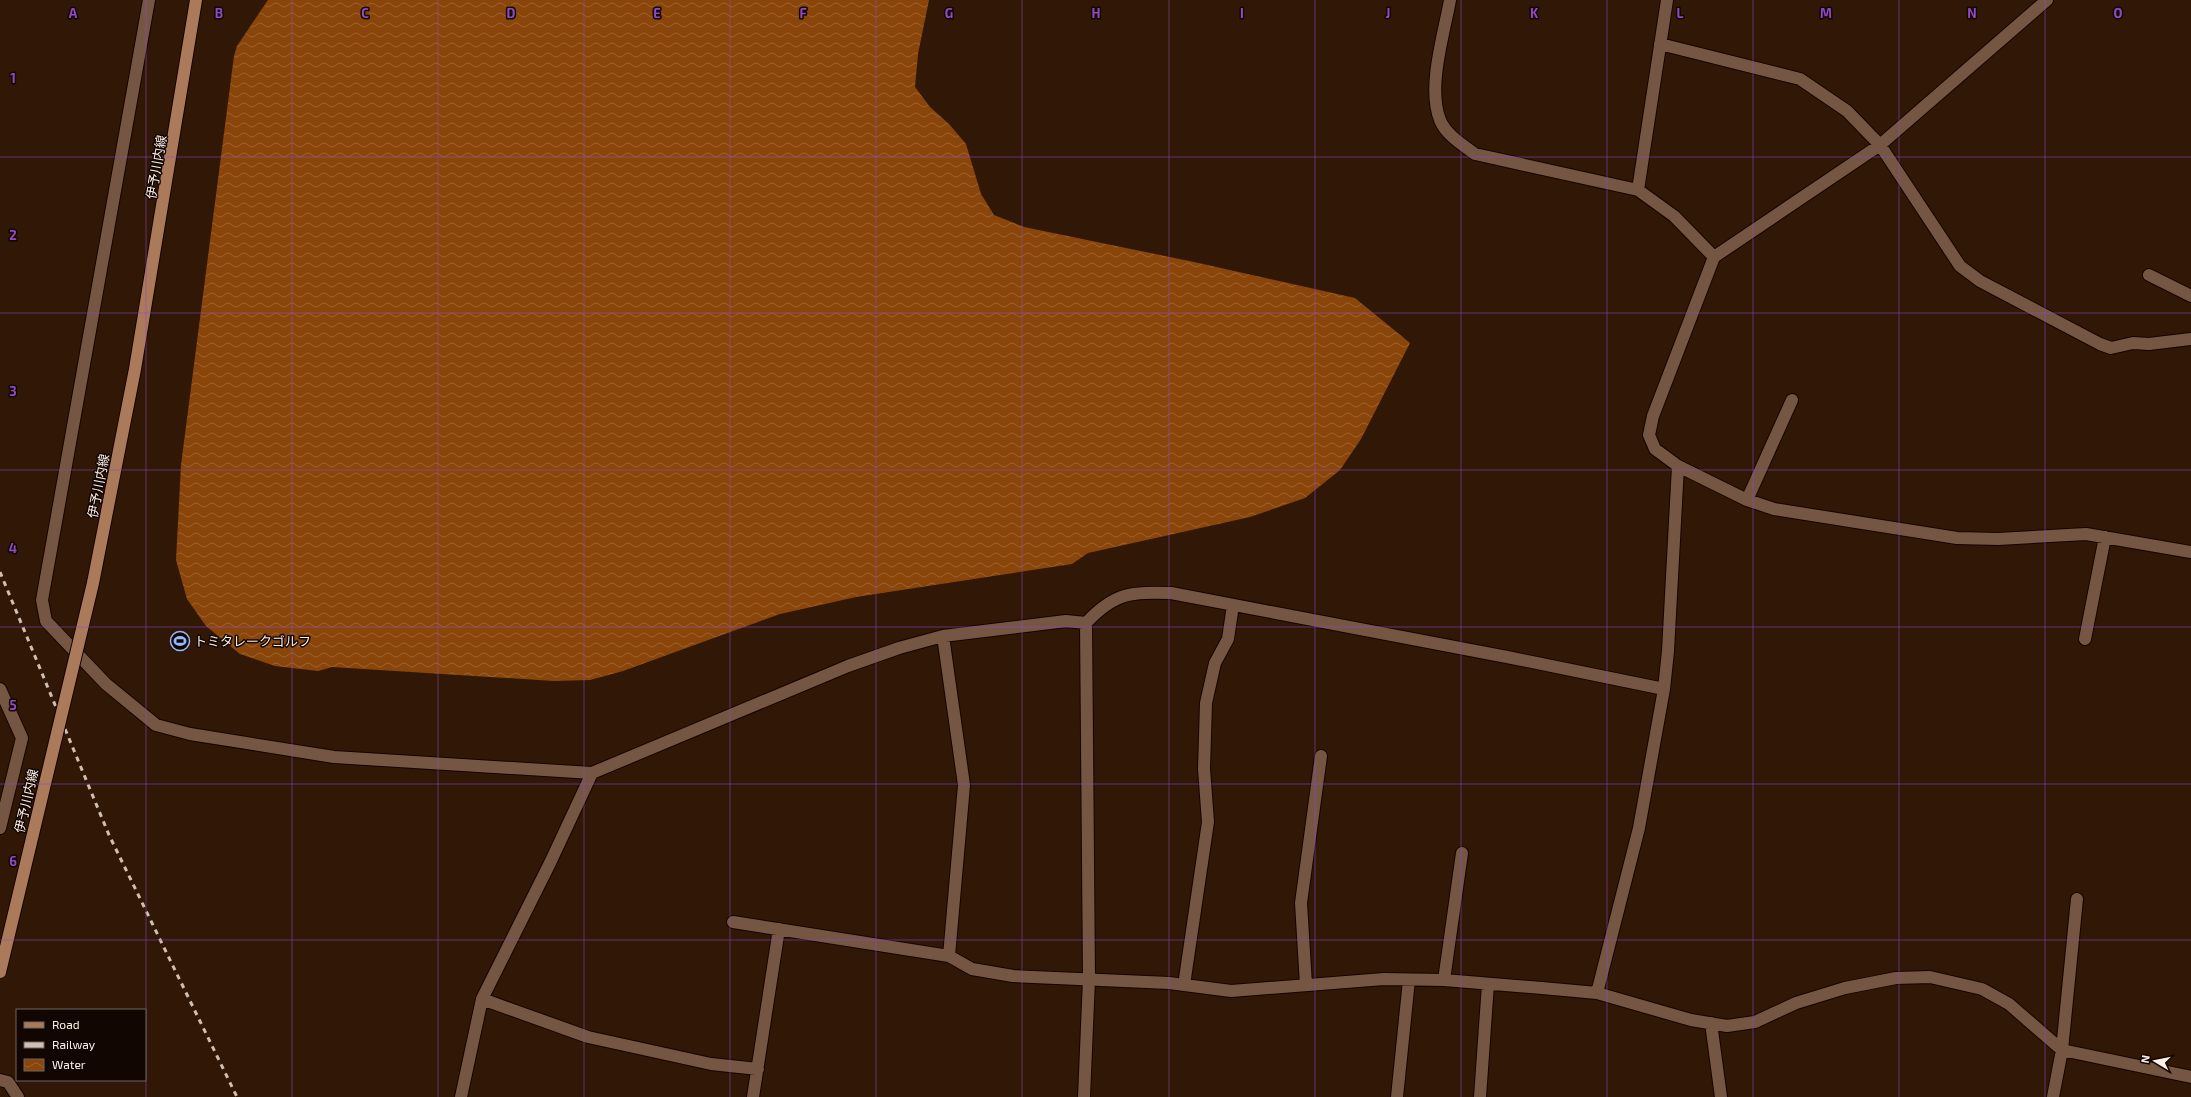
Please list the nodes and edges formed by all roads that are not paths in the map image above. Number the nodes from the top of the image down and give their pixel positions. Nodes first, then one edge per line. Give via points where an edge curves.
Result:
1 (149, 0) edge
2 (196, 0) edge
3 (1450, 0) edge
4 (1667, 0) edge
5 (2047, 0) edge
6 (1660, 44) junction
7 (1880, 145) junction
8 (1638, 190) junction
9 (1714, 257) junction
10 (2150, 275) dead end
11 (2191, 296) edge
12 (2191, 339) edge
13 (1792, 400) dead end
14 (1678, 466) junction
15 (1747, 500) junction
16 (2105, 537) junction
17 (2191, 552) edge
18 (1234, 606) junction
19 (1086, 623) junction
20 (943, 636) junction
21 (2085, 639) dead end
22 (0, 689) edge
23 (1664, 689) junction
24 (1321, 756) dead end
25 (592, 773) junction
26 (0, 828) edge
27 (1462, 853) dead end
28 (2077, 899) dead end
29 (733, 922) dead end
30 (779, 929) junction
31 (949, 956) junction
32 (0, 972) edge
33 (1089, 979) junction
34 (1409, 980) junction
35 (1444, 980) junction
36 (1488, 984) junction
37 (1184, 985) junction
38 (1306, 985) junction
39 (1597, 993) junction
40 (482, 999) junction
41 (1711, 1023) junction
42 (2062, 1050) junction
43 (758, 1069) junction
44 (2191, 1077) edge
45 (0, 1080) edge
46 (18, 1097) edge
47 (461, 1097) edge
48 (754, 1097) edge
49 (1084, 1097) edge
50 (1397, 1097) edge
51 (1480, 1097) edge
52 (1721, 1097) edge
53 (2053, 1097) edge

1 - 25 street via 42,600 46,621 106,684 156,725 190,734 334,757
2 - 32 main road, 伊予川内線, bridge via 135,369 93,583
3 - 8 street via 1436,76 1435,98 1440,121 1454,139 1475,154
4 - 6 street
5 - 7 street
6 - 7 street via 1800,79 1847,111
6 - 8 street
7 - 9 street
7 - 12 street via 1960,266 1980,281 2111,348 2133,343 2149,344
8 - 9 street via 1674,216
9 - 14 street via 1650,428 1649,435 1655,449
10 - 11 street
13 - 15 street
14 - 15 street
14 - 23 street
15 - 16 street via 1774,509 1957,538 2086,534
16 - 17 street
16 - 21 street
18 - 19 street via 1172,593 1147,592 1124,595 1099,609
18 - 23 street
18 - 37 street via 1228,639 1215,663 1206,703 1204,769 1208,822
19 - 20 street via 1066,622
19 - 33 street
20 - 25 street via 848,666
20 - 31 street via 964,785
22 - 26 street via 22,738
23 - 39 street via 1639,828
24 - 38 street via 1301,903
25 - 40 street
27 - 35 street
28 - 42 street
29 - 30 street
30 - 31 street
30 - 43 street
31 - 33 street via 972,969 1013,976
33 - 37 street
33 - 49 street
34 - 35 street
34 - 38 street via 1384,979
34 - 50 street
35 - 36 street
36 - 39 street
36 - 51 street
37 - 38 street via 1231,991
39 - 41 street via 1691,1020
40 - 43 street via 588,1037 710,1064
40 - 47 street
41 - 42 street via 1726,1026 1755,1022 1796,1003 1845,988 1896,978 1930,977 1982,989 2009,1004
41 - 52 street
42 - 44 street
42 - 53 street
43 - 48 street
45 - 46 street via 8,1082

